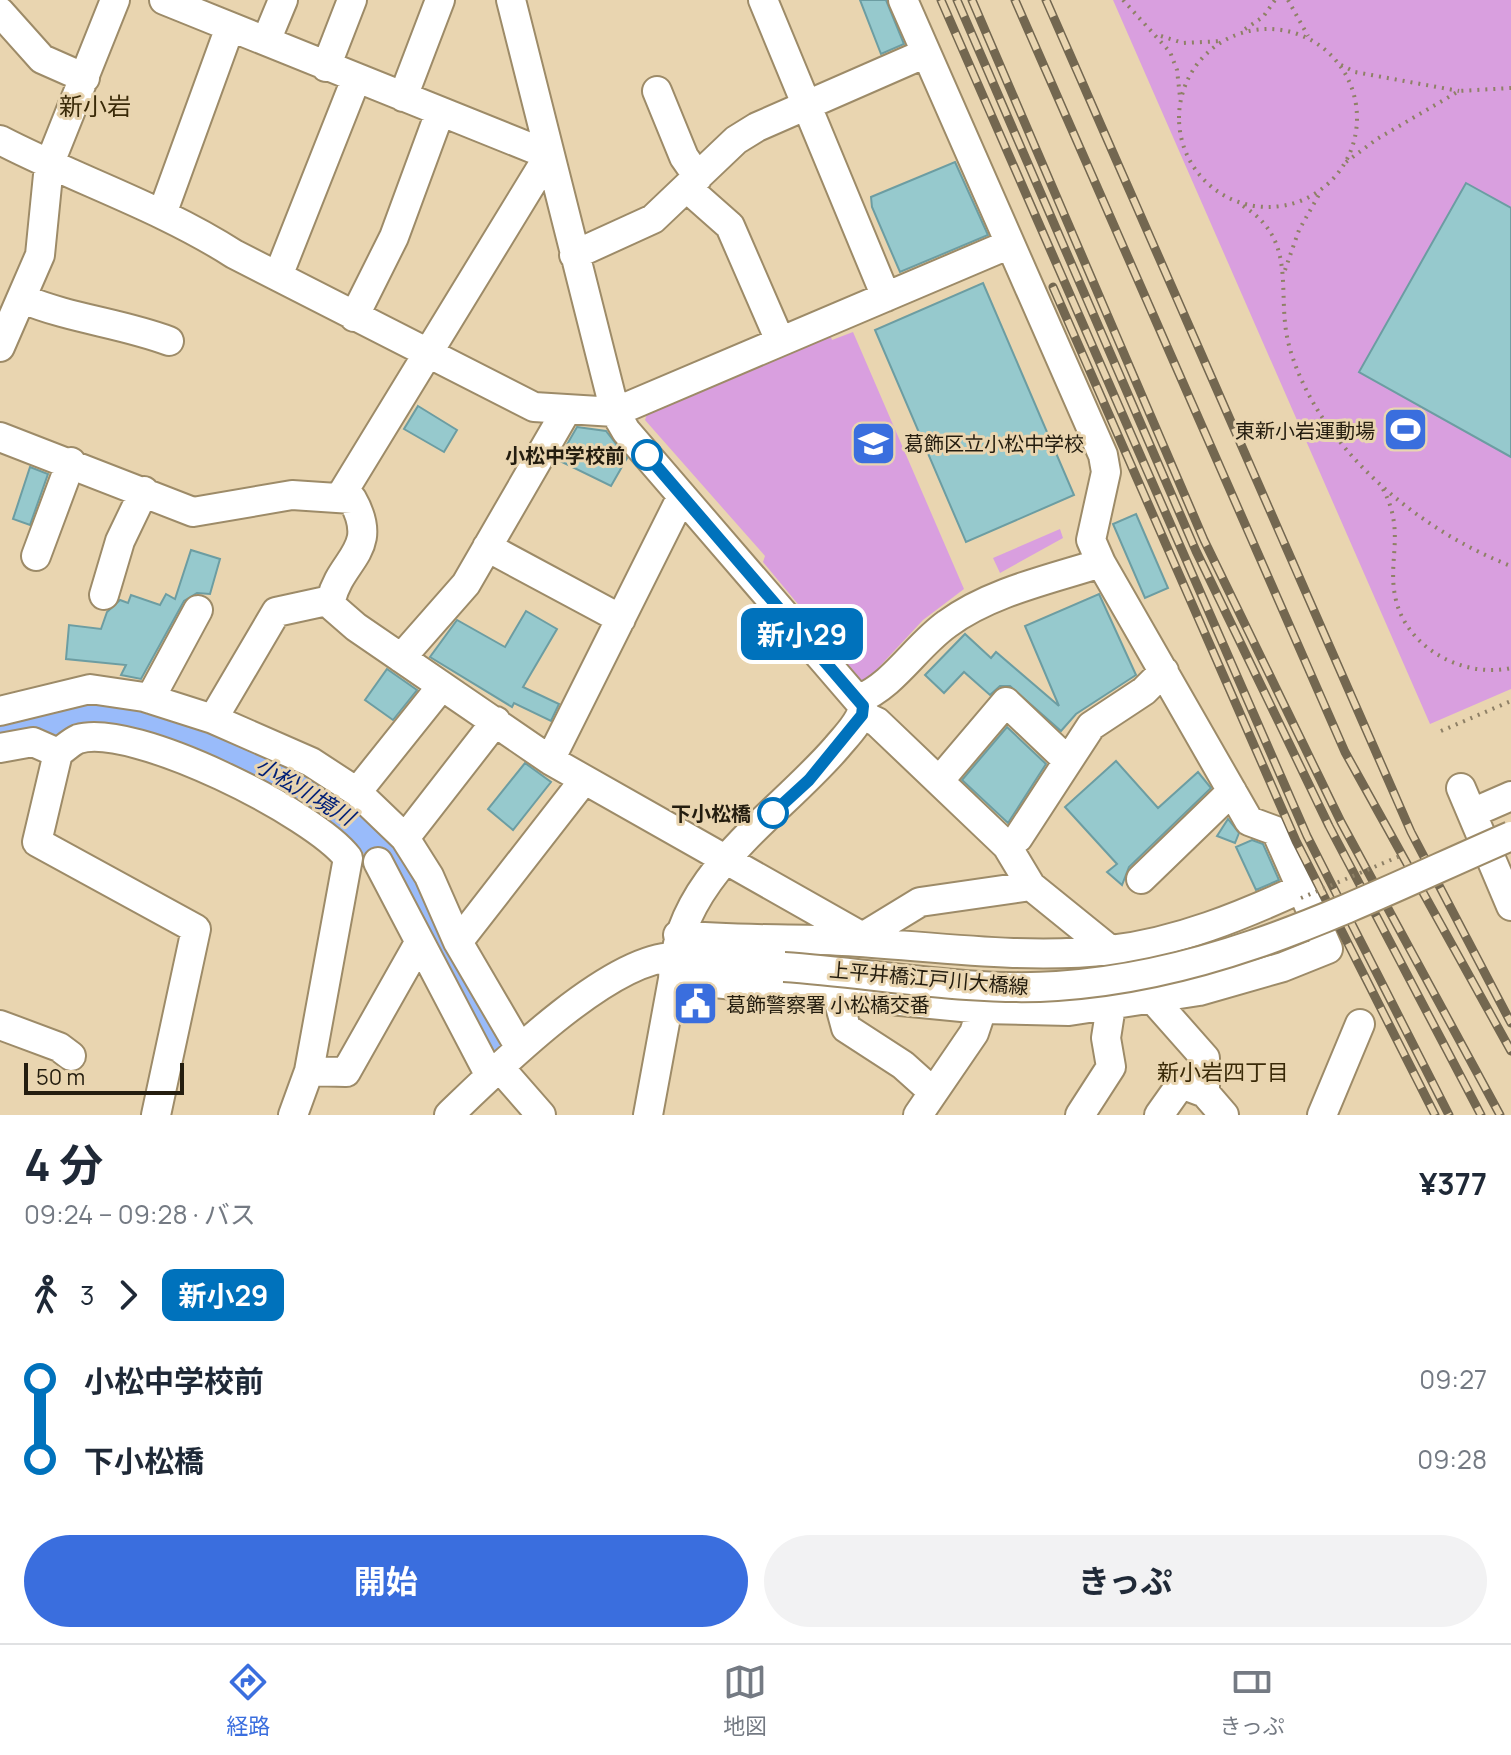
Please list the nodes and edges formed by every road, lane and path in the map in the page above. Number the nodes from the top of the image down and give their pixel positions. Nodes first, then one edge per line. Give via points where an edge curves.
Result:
1 (115, 0) edge
2 (164, 0) edge
3 (283, 0) edge
4 (352, 0) edge
5 (440, 0) edge
6 (511, 0) edge
7 (763, 0) edge
8 (903, 0) edge
9 (1123, 0) edge
10 (1275, 0) edge
11 (1288, 0) edge
12 (0, 12) edge
13 (230, 27) junction
14 (1158, 35) junction
15 (1236, 35) junction
16 (1310, 39) junction
17 (1225, 40) junction
18 (266, 41) junction
19 (926, 53) junction
20 (1339, 63) junction
21 (326, 67) junction
22 (85, 78) junction
23 (356, 79) junction
24 (1511, 88) edge
25 (657, 91) dead end
26 (1459, 91) junction
27 (403, 97) junction
28 (1181, 100) junction
29 (807, 106) junction
30 (440, 112) junction
31 (0, 140) edge
32 (549, 155) junction
33 (49, 165) junction
34 (1344, 165) junction
35 (692, 182) junction
36 (1322, 189) junction
37 (1238, 202) junction
38 (162, 214) junction
39 (1010, 244) junction
40 (574, 255) junction
41 (1285, 272) junction
42 (278, 276) junction
43 (886, 297) junction
44 (14, 303) edge
45 (354, 317) junction
46 (169, 341) dead end
47 (780, 341) junction
48 (0, 347) edge
49 (428, 352) junction
50 (566, 411) junction
51 (615, 412) junction
52 (0, 437) edge
53 (71, 462) junction
54 (1380, 483) junction
55 (144, 491) junction
56 (682, 496) junction
57 (340, 497) junction
58 (487, 547) junction
59 (36, 556) dead end
60 (1101, 563) junction
61 (1511, 566) edge
62 (104, 595) dead end
63 (331, 600) junction
64 (198, 610) dead end
65 (621, 619) junction
66 (401, 658) junction
67 (1511, 668) edge
68 (1164, 671) junction
69 (441, 687) junction
70 (150, 699) junction
71 (1511, 701) edge
72 (860, 707) junction
73 (0, 711) edge
74 (213, 719) junction
75 (496, 721) junction
76 (1441, 731) dead end
77 (0, 748) edge
78 (58, 753) junction
79 (550, 760) junction
80 (1068, 761) junction
81 (584, 780) junction
82 (939, 781) junction
83 (1232, 791) junction
84 (357, 792) junction
85 (1511, 796) edge
86 (1511, 836) edge
87 (405, 838) junction
88 (1007, 846) junction
89 (378, 862) dead end
90 (726, 862) junction
91 (1505, 876) edge
92 (1141, 879) dead end
93 (1031, 886) junction
94 (1302, 888) junction
95 (1511, 906) edge
96 (867, 941) junction
97 (458, 942) junction
98 (419, 943) junction
99 (1111, 950) junction
100 (675, 957) junction
101 (837, 995) junction
102 (1154, 1000) junction
103 (1111, 1006) junction
104 (982, 1009) junction
105 (1360, 1024) dead end
106 (0, 1025) edge
107 (520, 1048) junction
108 (71, 1056) dead end
109 (309, 1071) junction
110 (494, 1071) junction
111 (1205, 1093) junction
112 (925, 1103) edge
113 (156, 1115) edge
114 (293, 1115) edge
115 (449, 1115) edge
116 (541, 1115) edge
117 (648, 1115) edge
118 (1080, 1115) edge
119 (1159, 1115) edge
120 (1224, 1115) edge
121 (1322, 1115) edge

1 - 22 street
2 - 13 street
3 - 18 street
4 - 21 street
5 - 27 street
6 - 32 street
7 - 29 street
8 - 19 street
9 - 14 path
10 - 15 path via 1263,17
11 - 16 path
12 - 22 street via 42,59
13 - 18 street
13 - 38 street
14 - 17 path via 1191,43
14 - 28 path via 1177,70
15 - 16 path via 1273,29
15 - 17 path
16 - 20 path
17 - 28 path via 1196,65
18 - 21 street
19 - 29 street
19 - 39 street
20 - 26 path via 1355,72
20 - 34 path via 1357,111
21 - 23 street
22 - 33 street
23 - 27 street
23 - 42 street
24 - 26 path
25 - 35 street
26 - 34 path via 1377,139
27 - 30 street
28 - 37 path via 1179,126 1190,162 1206,182
29 - 35 street via 736,140
29 - 43 street
30 - 32 street
30 - 45 street via 394,237
31 - 33 street
32 - 40 street
32 - 49 street
33 - 38 street
33 - 44 street via 40,255
34 - 36 path
35 - 40 street via 653,219
35 - 47 street via 730,226
36 - 37 path via 1275,207
36 - 41 path via 1299,230
37 - 41 path via 1269,231
38 - 42 street
39 - 43 street
39 - 60 street via 1107,465 1091,540
40 - 51 street
41 - 54 path via 1283,320 1297,370 1339,438
42 - 45 street
43 - 47 street
44 - 46 street via 141,330
44 - 48 street
45 - 49 street
47 - 51 street
49 - 50 street via 534,407
49 - 57 street
50 - 51 street
50 - 58 street
51 - 56 street
52 - 53 street
53 - 55 street
53 - 59 street
54 - 61 path via 1443,532
54 - 67 path via 1397,530 1397,604 1416,635 1456,664 1490,673
55 - 57 street via 193,512 261,497
55 - 62 street via 120,541
56 - 65 street
56 - 72 street
57 - 63 street via 352,499 361,513 364,535
58 - 65 street
58 - 66 street via 447,608
60 - 68 street
60 - 72 street via 1024,587 949,622
63 - 66 street via 356,627
63 - 74 street via 276,612
64 - 70 street
65 - 79 street
66 - 69 street
68 - 80 street via 1091,726
68 - 83 street
69 - 75 street
69 - 84 street
70 - 73 street via 90,689
70 - 74 street
71 - 76 path
72 - 82 street
72 - 90 street via 809,780
74 - 84 street via 311,762
75 - 79 street
75 - 87 street
77 - 78 street via 33,742
78 - 109 street via 77,740 95,737 180,758 246,787 338,844 348,858
78 - 113 street via 37,842 196,929
79 - 81 street
80 - 82 street via 1006,702
80 - 88 street via 1018,838
81 - 90 street
81 - 97 street
82 - 88 street
83 - 92 street
83 - 94 street via 1249,821 1276,831
84 - 87 street
85 - 91 street via 1467,800
86 - 100 street, 上平井橋江戸川大橋線, bridge via 1274,939 1169,971 1056,987 1010,987
87 - 97 street via 429,876
88 - 93 street
89 - 98 street
90 - 96 street
90 - 100 street via 693,904
91 - 95 street
93 - 96 street via 920,902
93 - 99 street
94 - 99 street via 1214,925
94 - 102 street via 1328,949 1245,978
96 - 99 street via 1018,952
96 - 100 street
97 - 107 street
98 - 109 street via 346,1072
98 - 110 street
99 - 102 street
100 - 101 street
100 - 107 street, 上平井橋江戸川大橋線 via 656,960 607,984
100 - 117 street
101 - 104 street
101 - 112 street via 846,1028 903,1065
102 - 103 street
102 - 111 street via 1205,1058
103 - 104 street
103 - 118 street via 1106,1038 1111,1067
104 - 112 street via 974,1033
105 - 121 street
106 - 108 street
107 - 110 street, 上平井橋江戸川大橋線
109 - 114 street
110 - 115 street, 上平井橋江戸川大橋線
110 - 116 street
111 - 119 street via 1181,1084
111 - 120 street

